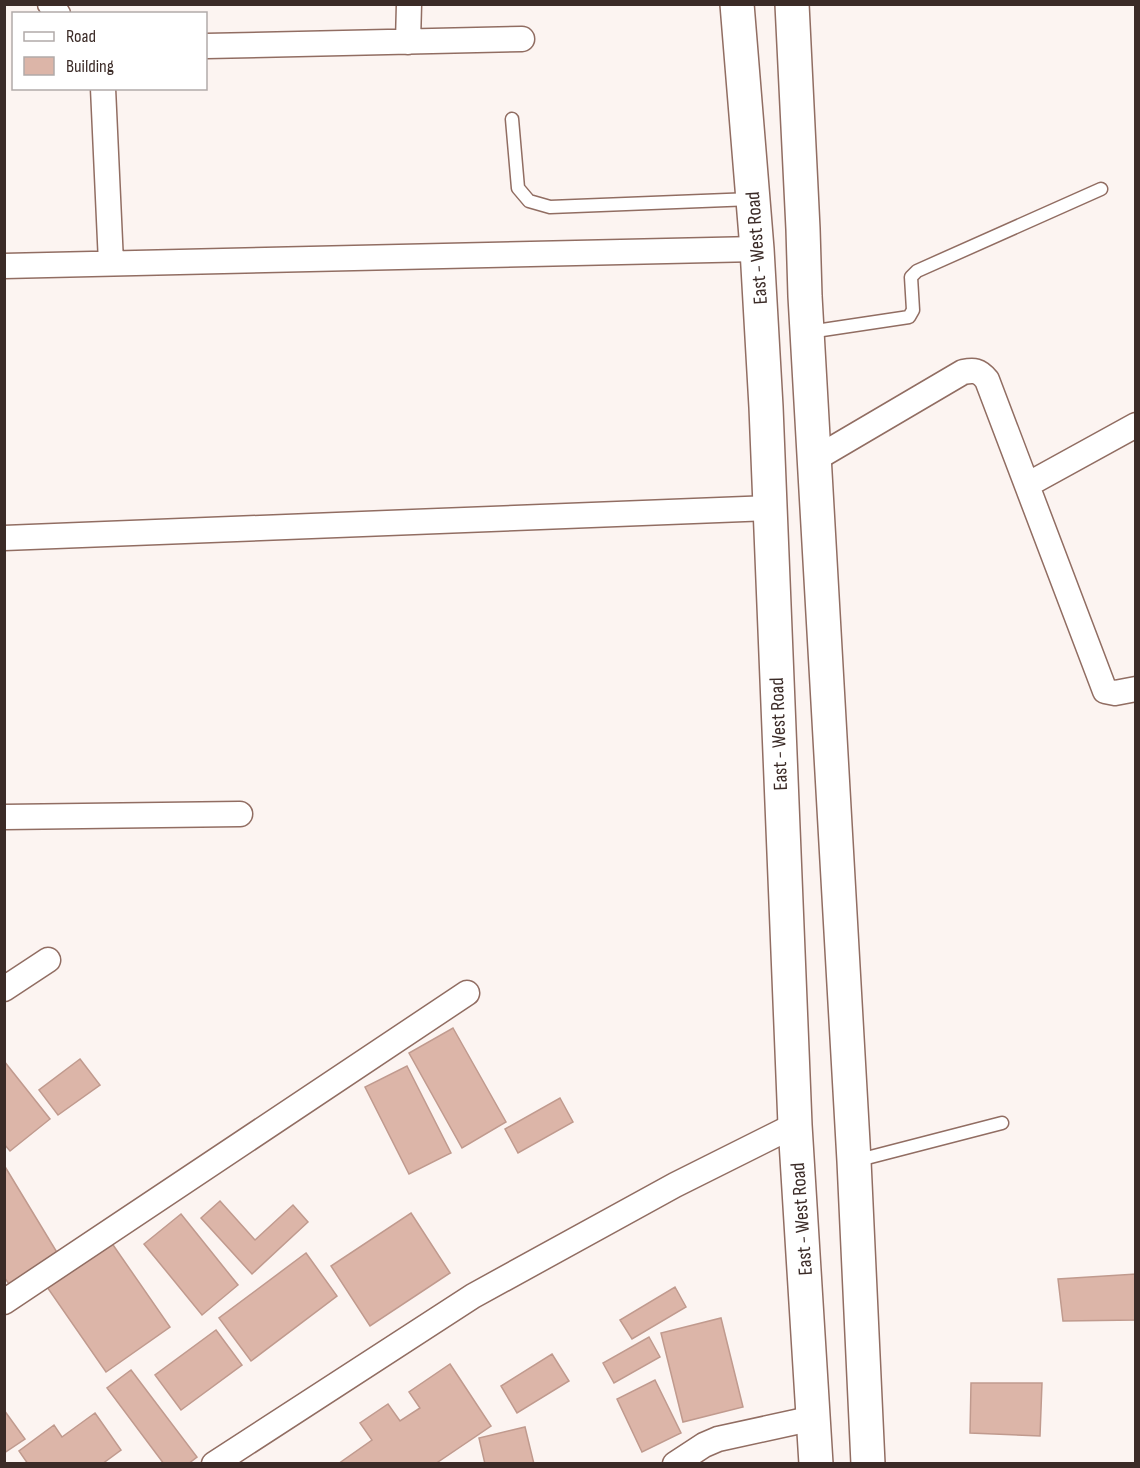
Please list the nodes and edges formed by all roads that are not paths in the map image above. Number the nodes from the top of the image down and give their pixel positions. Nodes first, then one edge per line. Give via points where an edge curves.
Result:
1 (409, 4) edge
2 (736, 4) edge
3 (792, 4) edge
4 (522, 39) dead end
5 (408, 42) junction
6 (207, 46) edge
7 (103, 90) edge
8 (512, 119) dead end
9 (1101, 189) dead end
10 (753, 200) junction
11 (757, 249) junction
12 (111, 263) junction
13 (4, 266) edge
14 (808, 332) junction
15 (1136, 425) edge
16 (815, 459) junction
17 (1027, 485) junction
18 (769, 508) junction
19 (4, 538) edge
20 (1136, 689) edge
21 (240, 814) dead end
22 (4, 817) edge
23 (48, 960) dead end
24 (4, 989) edge
25 (467, 993) dead end
26 (1002, 1123) dead end
27 (795, 1125) junction
28 (854, 1161) junction
29 (4, 1302) edge
30 (814, 1418) junction
31 (214, 1464) edge
32 (675, 1464) edge
33 (816, 1464) edge
34 (868, 1464) edge

1 - 5 street
2 - 10 main road, East - West Road
3 - 14 main road
4 - 5 street
5 - 6 street
7 - 12 street
8 - 10 lane via 518,188 528,201 550,207
9 - 14 lane via 917,271 911,277 913,310 909,317
10 - 11 main road, East - West Road
11 - 12 street
11 - 18 main road, East - West Road
12 - 13 street
14 - 16 main road
15 - 17 street
16 - 17 street via 963,372 974,370 987,380
16 - 28 main road
17 - 20 street via 1105,691
18 - 19 street
18 - 27 main road, East - West Road
21 - 22 street
23 - 24 street
25 - 29 street
26 - 28 lane
27 - 30 main road, East - West Road
27 - 31 street via 675,1185 473,1296
28 - 34 main road
30 - 32 street via 718,1439
30 - 33 main road, East - West Road

